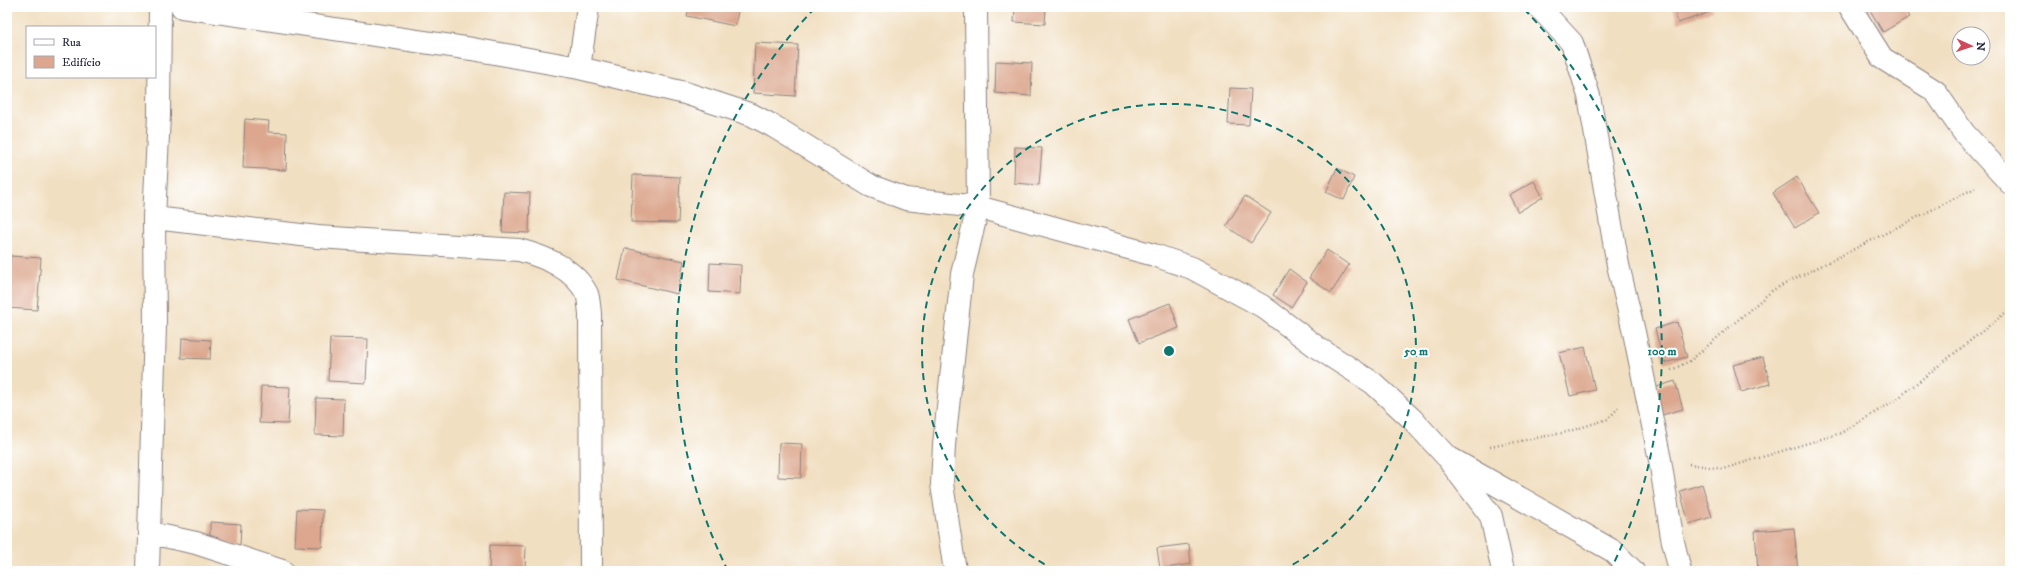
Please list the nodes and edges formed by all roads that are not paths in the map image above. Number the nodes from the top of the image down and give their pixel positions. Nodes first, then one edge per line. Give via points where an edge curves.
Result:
1 (160, 7) edge
2 (182, 7) edge
3 (588, 7) edge
4 (976, 7) edge
5 (1540, 7) edge
6 (1850, 7) edge
7 (579, 68) junction
8 (2006, 179) edge
9 (978, 207) junction
10 (154, 218) junction
11 (1446, 456) junction
12 (150, 533) junction
13 (148, 571) edge
14 (282, 571) edge
15 (591, 571) edge
16 (955, 571) edge
17 (1503, 571) edge
18 (1632, 571) edge
19 (1680, 571) edge

1 - 10 street via 159,115
2 - 7 street via 472,49
3 - 7 street
4 - 9 street
5 - 19 street via 1572,43 1589,96 1618,265 1660,460
6 - 8 street via 1882,58 1934,91 1964,133
7 - 9 street via 685,93 752,115 887,194 906,199
9 - 11 street via 1154,255 1192,268 1262,306 1318,348 1373,383 1412,419
9 - 16 street via 962,274 944,445 942,484
10 - 12 street via 155,325
10 - 15 street via 318,237 519,250 545,257 571,273 587,295 590,313
11 - 17 street via 1491,516
11 - 18 street via 1613,551
12 - 13 street
12 - 14 street via 196,543

